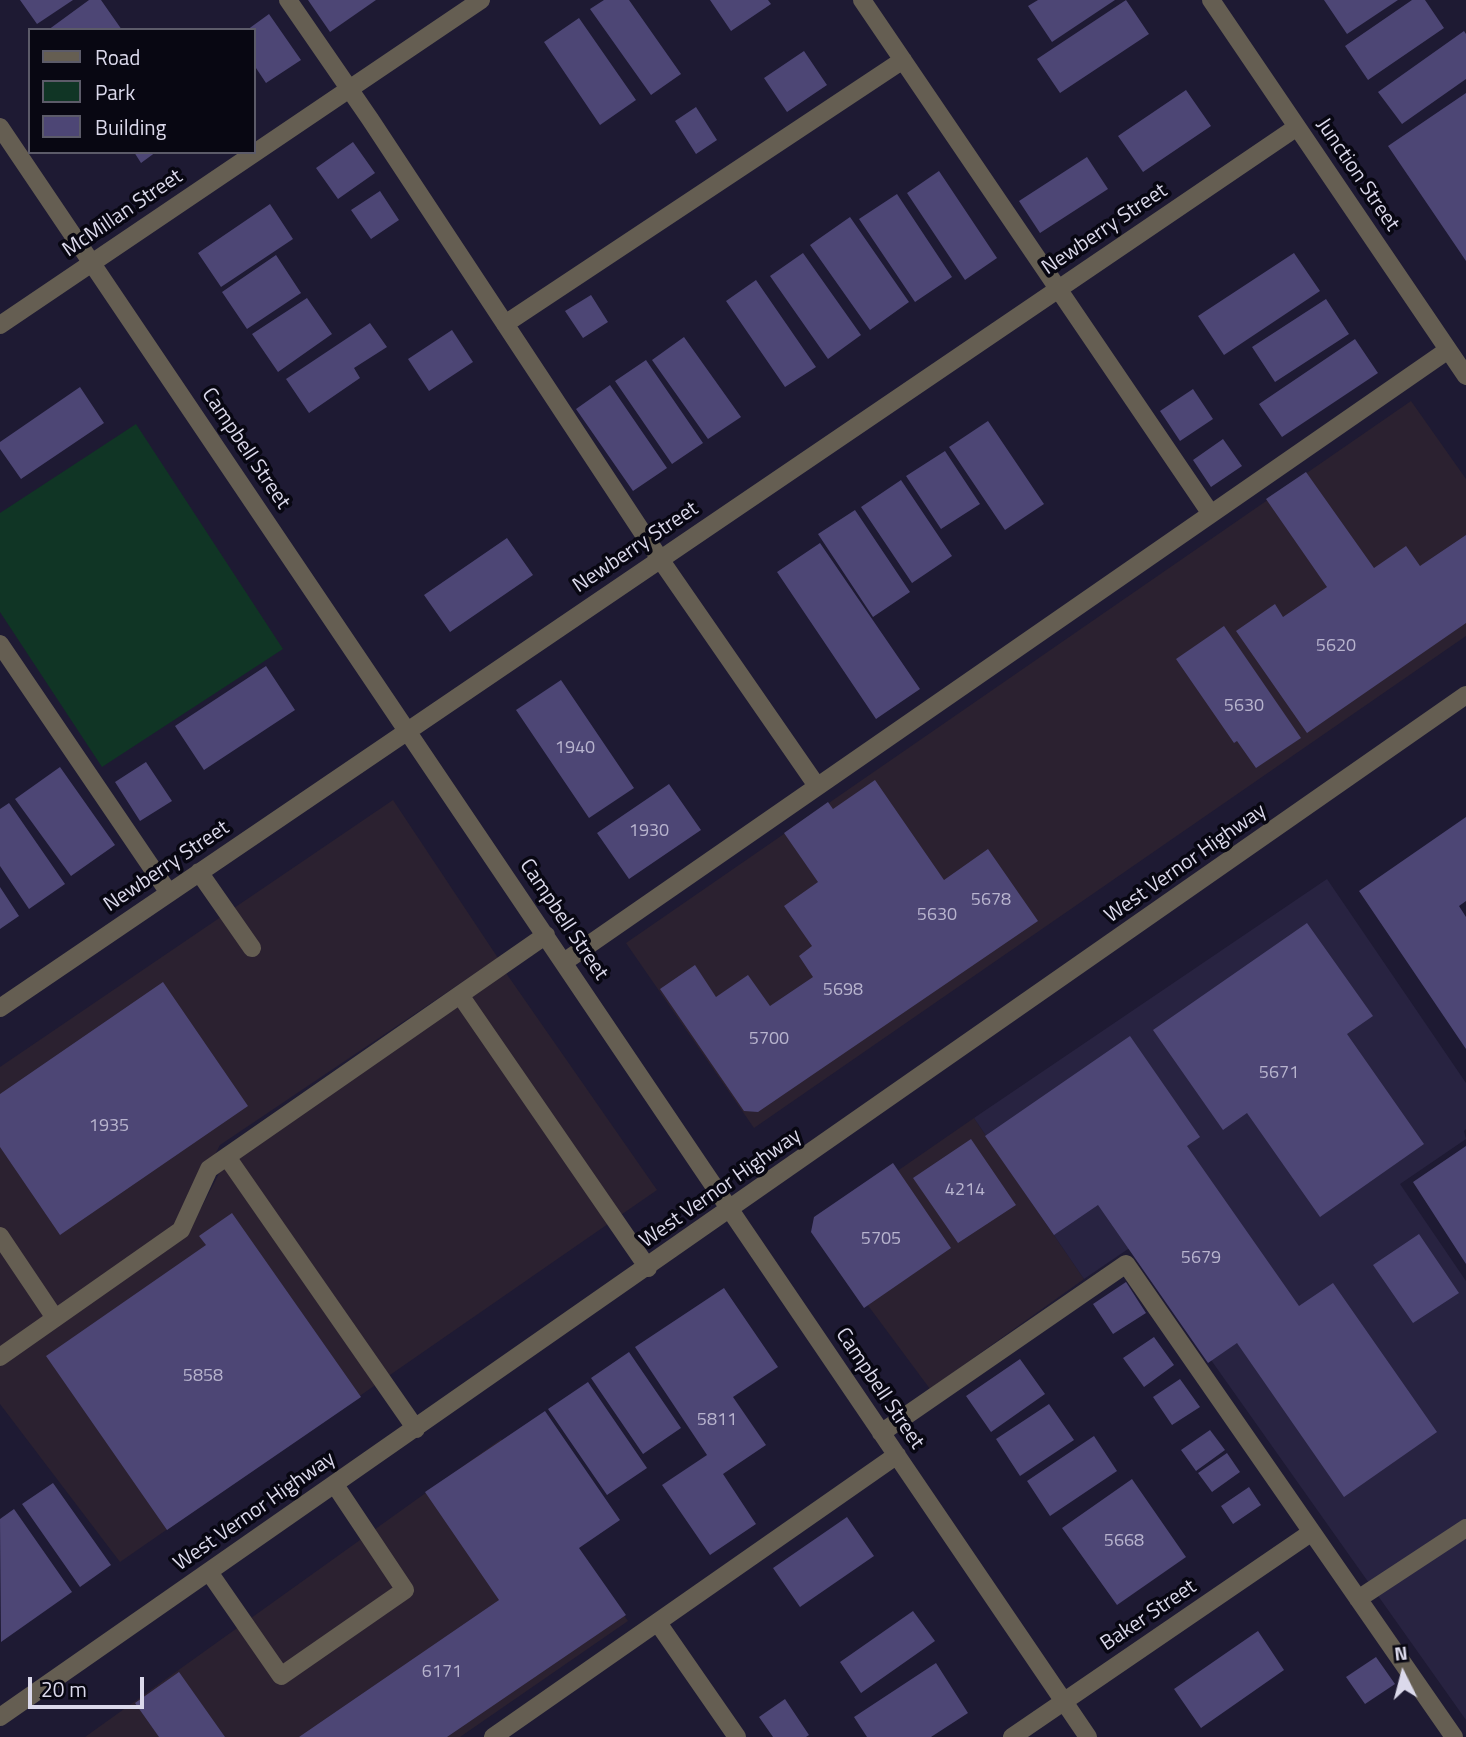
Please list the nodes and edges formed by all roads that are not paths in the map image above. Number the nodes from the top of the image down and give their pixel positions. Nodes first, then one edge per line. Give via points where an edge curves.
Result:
1 (288, 0) edge
2 (481, 0) edge
3 (862, 0) edge
4 (1211, 0) edge
5 (903, 60) junction
6 (349, 89) junction
7 (0, 127) edge
8 (1297, 127) junction
9 (256, 151) edge
10 (252, 154) edge
11 (91, 262) junction
12 (1058, 289) junction
13 (505, 324) junction
14 (0, 325) edge
15 (1448, 350) junction
16 (1466, 376) edge
17 (1211, 514) junction
18 (660, 559) junction
19 (0, 644) edge
20 (5, 664) edge
21 (1466, 695) edge
22 (408, 730) junction
23 (817, 786) junction
24 (199, 872) junction
25 (169, 893) junction
26 (546, 936) junction
27 (252, 948) dead end
28 (564, 962) junction
29 (460, 995) junction
30 (0, 1008) edge
31 (227, 1157) junction
32 (730, 1210) junction
33 (0, 1236) edge
34 (648, 1268) junction
35 (55, 1318) junction
36 (0, 1357) edge
37 (416, 1429) junction
38 (881, 1433) junction
39 (897, 1455) junction
40 (335, 1485) junction
41 (1466, 1528) edge
42 (1312, 1532) junction
43 (209, 1573) junction
44 (1358, 1599) junction
45 (658, 1623) junction
46 (1063, 1701) junction
47 (0, 1717) edge
48 (493, 1737) edge
49 (737, 1737) edge
50 (1012, 1737) edge
51 (1088, 1737) edge
52 (1454, 1737) edge

1 - 6 street
2 - 6 street, McMillan Street
3 - 5 street
4 - 8 street, Junction Street
5 - 12 street
5 - 13 street
6 - 9 street, McMillan Street
6 - 13 street
7 - 11 street, Campbell Street
8 - 12 street, Newberry Street
8 - 15 street, Junction Street
10 - 11 street, McMillan Street
11 - 14 street, McMillan Street
11 - 22 street, Campbell Street
12 - 17 street
12 - 18 street, Newberry Street
13 - 18 street
15 - 16 street, Junction Street
15 - 17 street
17 - 23 street
18 - 22 street, Newberry Street
18 - 23 street
19 - 20 street
20 - 25 street
21 - 32 street, West Vernor Highway
22 - 24 street, Newberry Street
22 - 26 street, Campbell Street
23 - 28 street
24 - 25 street, Newberry Street
24 - 27 street
25 - 30 street, Newberry Street
26 - 28 street, Campbell Street
26 - 29 street
28 - 32 street, Campbell Street
29 - 31 street
29 - 34 street
31 - 35 street via 209,1169 181,1230
31 - 37 street
32 - 34 street, West Vernor Highway
32 - 38 street, Campbell Street
33 - 35 street
34 - 37 street, West Vernor Highway
35 - 36 street
37 - 40 street, West Vernor Highway
38 - 39 street, Campbell Street
38 - 42 street via 1126,1264
39 - 45 street
39 - 46 street, Campbell Street
40 - 43 street, West Vernor Highway
40 - 43 street via 404,1590 292,1669 281,1676
41 - 44 street
42 - 44 street
42 - 46 street, Baker Street
43 - 47 street, West Vernor Highway
44 - 52 street
45 - 48 street
45 - 49 street
46 - 50 street, Baker Street
46 - 51 street, Campbell Street

